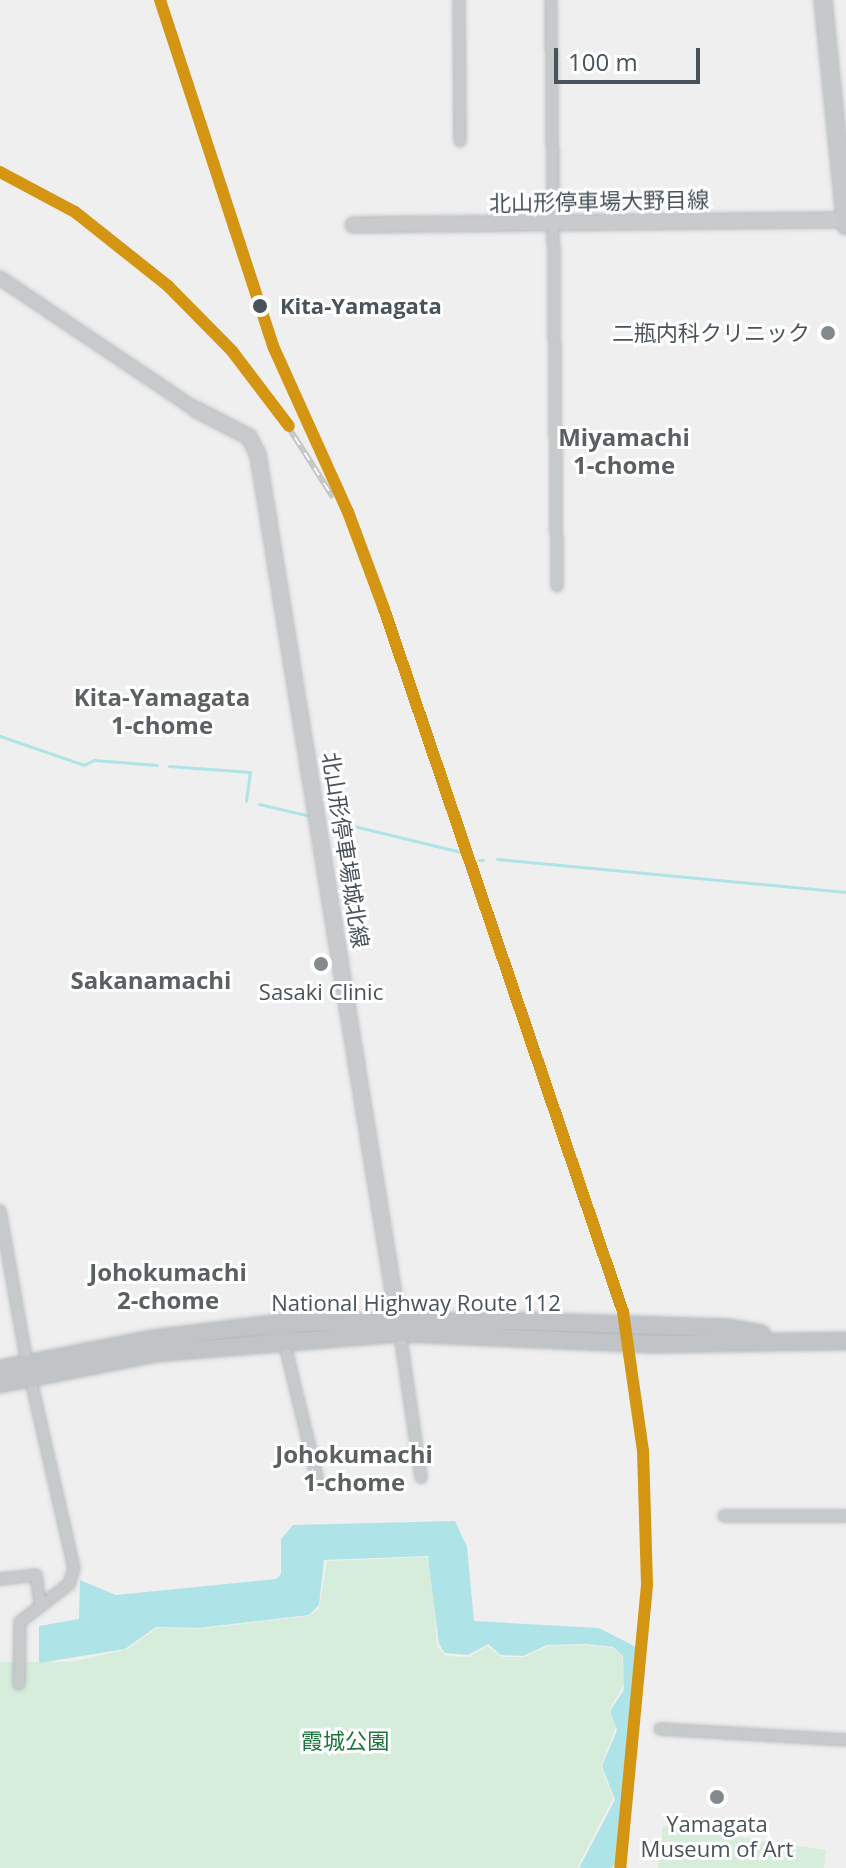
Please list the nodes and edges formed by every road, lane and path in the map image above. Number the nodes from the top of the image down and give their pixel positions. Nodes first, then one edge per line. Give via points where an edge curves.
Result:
1 (459, 0) edge
2 (551, 0) edge
3 (823, 0) edge
4 (460, 141) dead end
5 (846, 220) edge
6 (353, 225) dead end
7 (553, 225) junction
8 (846, 226) edge
9 (0, 278) edge
10 (195, 409) joint
11 (557, 586) dead end
12 (0, 1211) edge
13 (399, 1327) junction
14 (611, 1333) junction
15 (787, 1338) junction
16 (283, 1339) junction
17 (846, 1341) edge
18 (0, 1369) edge
19 (29, 1370) junction
20 (0, 1384) edge
21 (421, 1477) dead end
22 (318, 1482) dead end
23 (724, 1516) dead end
24 (846, 1516) edge
25 (0, 1579) edge
26 (40, 1603) junction
27 (19, 1684) dead end
28 (660, 1729) dead end
29 (846, 1740) edge

1 - 4 street
2 - 7 street
3 - 5 main road
5 - 7 main road, 北山形停車場大野目線
5 - 8 main road
6 - 7 main road, 北山形停車場大野目線
7 - 11 street
9 - 10 street
10 - 13 main road, 北山形停車場城北線 via 249,437 258,455
12 - 19 street
13 - 14 highway, National Highway Route 112
13 - 16 highway, National Highway Route 112
13 - 19 highway, National Highway Route 112 via 281,1323 152,1339
13 - 21 street
14 - 15 highway, National Highway Route 112 via 648,1326 728,1328
14 - 15 highway, National Highway Route 112 via 651,1344
15 - 17 highway, National Highway Route 112
16 - 19 highway, National Highway Route 112
16 - 22 street
18 - 19 highway, National Highway Route 112
19 - 20 highway, National Highway Route 112
19 - 26 street via 74,1568 69,1584
23 - 24 street
25 - 26 street via 36,1575
26 - 27 street via 20,1622
28 - 29 street

